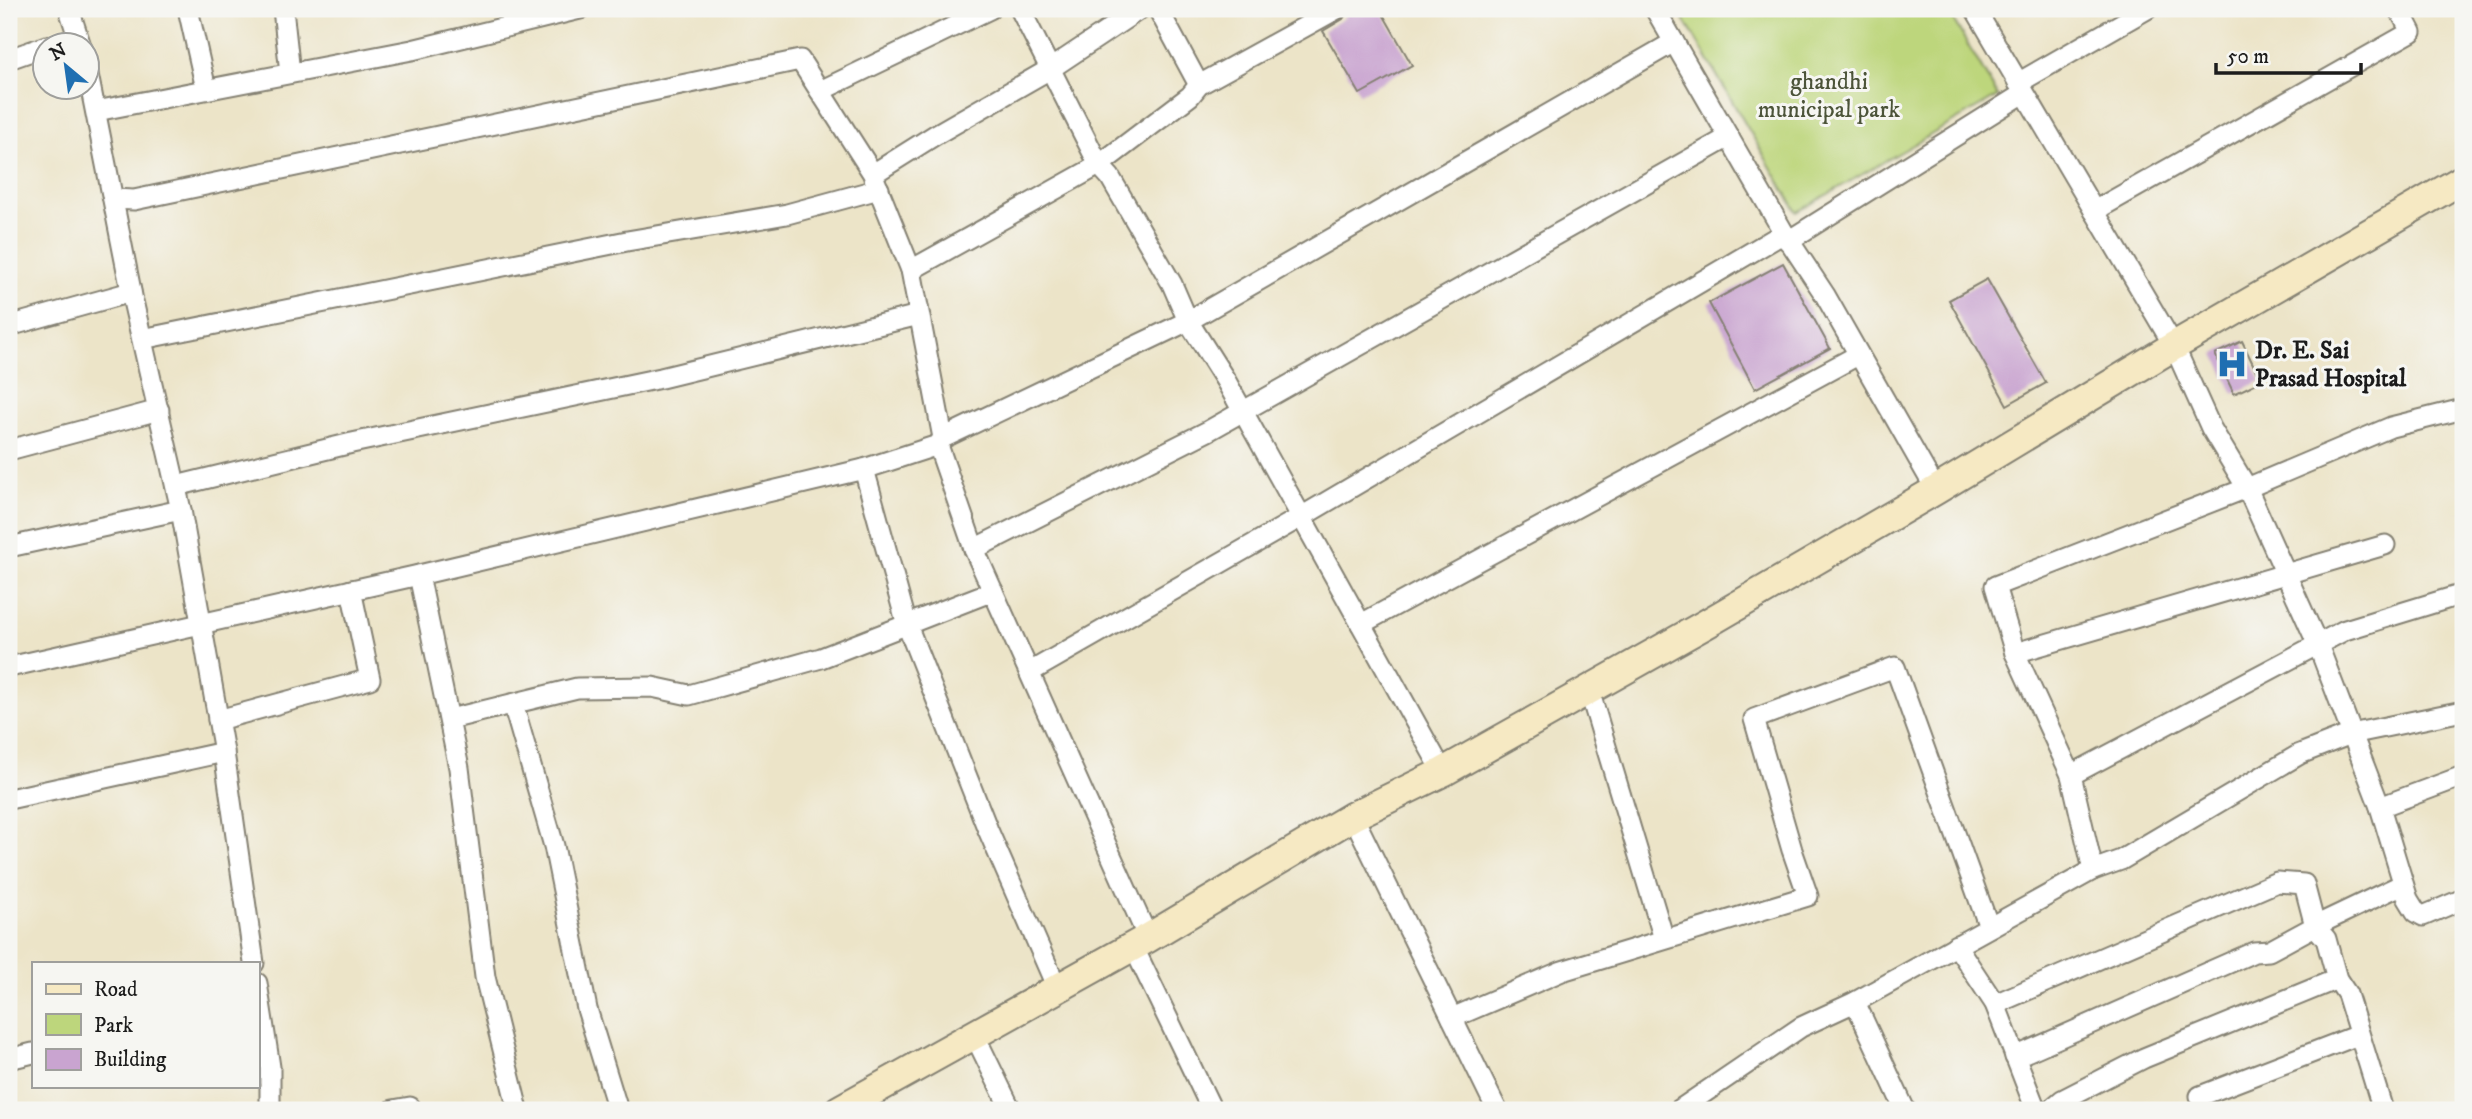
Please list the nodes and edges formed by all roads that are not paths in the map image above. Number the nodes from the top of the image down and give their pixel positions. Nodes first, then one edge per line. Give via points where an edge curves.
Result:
1 (69, 9) edge
2 (188, 9) edge
3 (283, 9) edge
4 (580, 9) edge
5 (990, 9) edge
6 (1020, 9) edge
7 (1140, 9) edge
8 (1158, 9) edge
9 (1337, 9) edge
10 (1656, 9) edge
11 (1975, 9) edge
12 (2147, 9) edge
13 (2399, 9) edge
14 (77, 32) edge
15 (1674, 42) junction
16 (32, 51) edge
17 (9, 59) edge
18 (1050, 69) junction
19 (290, 74) junction
20 (1199, 85) junction
21 (2021, 88) junction
22 (206, 89) junction
23 (820, 91) junction
24 (94, 102) edge
25 (96, 111) junction
26 (1729, 136) junction
27 (1099, 165) junction
28 (2463, 179) edge
29 (876, 182) junction
30 (113, 199) junction
31 (2094, 211) junction
32 (1786, 237) junction
33 (911, 270) junction
34 (131, 292) junction
35 (919, 315) junction
36 (1188, 321) junction
37 (9, 326) edge
38 (142, 339) junction
39 (2174, 346) junction
40 (1858, 355) junction
41 (2463, 408) edge
42 (159, 410) junction
43 (1243, 411) junction
44 (940, 442) junction
45 (9, 450) edge
46 (864, 469) junction
47 (176, 486) junction
48 (2247, 488) junction
49 (1936, 491) junction
50 (181, 510) junction
51 (1301, 517) junction
52 (2385, 545) dead end
53 (9, 547) edge
54 (974, 549) junction
55 (419, 575) junction
56 (2286, 575) junction
57 (351, 590) junction
58 (993, 592) junction
59 (2463, 594) edge
60 (201, 624) junction
61 (1360, 624) junction
62 (907, 625) junction
63 (2318, 645) junction
64 (2015, 653) junction
65 (9, 667) edge
66 (1030, 672) junction
67 (1589, 690) junction
68 (513, 704) junction
69 (2463, 711) edge
70 (450, 719) junction
71 (218, 720) junction
72 (2351, 734) junction
73 (224, 752) junction
74 (1443, 772) junction
75 (2071, 775) junction
76 (2463, 776) edge
77 (9, 799) edge
78 (2380, 807) junction
79 (1353, 816) junction
80 (2093, 870) junction
81 (2403, 884) junction
82 (2463, 900) edge
83 (2315, 926) junction
84 (1989, 927) junction
85 (1664, 939) junction
86 (1141, 942) junction
87 (1956, 945) junction
88 (254, 962) edge
89 (2337, 979) junction
90 (1057, 988) junction
91 (259, 1000) edge
92 (1855, 1002) junction
93 (1995, 1004) junction
94 (1452, 1018) junction
95 (974, 1034) junction
96 (2358, 1035) junction
97 (32, 1054) edge
98 (2015, 1058) junction
99 (9, 1059) edge
100 (2200, 1096) dead end
101 (270, 1110) edge
102 (518, 1110) edge
103 (618, 1110) edge
104 (839, 1110) edge
105 (1011, 1110) edge
106 (1212, 1110) edge
107 (1497, 1110) edge
108 (1679, 1110) edge
109 (1905, 1110) edge
110 (2036, 1110) edge
111 (2050, 1110) edge
112 (2383, 1110) edge

1 - 14 street
2 - 22 street
3 - 19 street
4 - 19 street
5 - 23 street
6 - 18 street
7 - 18 street
8 - 20 street
9 - 20 street
10 - 15 street
11 - 21 street
12 - 21 street
13 - 31 street via 2411,32
15 - 26 street
15 - 36 street
16 - 17 street
18 - 27 street
18 - 29 street via 936,135
19 - 22 street
20 - 27 street
21 - 31 street
21 - 32 street
22 - 25 street
23 - 29 street
23 - 30 street via 800,60 134,200
24 - 25 street
25 - 30 street
26 - 32 street
26 - 43 street
27 - 33 street
27 - 36 street via 1172,284
28 - 39 street
29 - 33 street
29 - 38 street via 787,214 626,241
30 - 34 street
31 - 39 street
32 - 40 street
32 - 51 street
33 - 35 street
34 - 37 street
34 - 38 street
35 - 44 street
35 - 47 street
36 - 43 street
36 - 44 street
38 - 42 street
39 - 48 street via 2207,421
39 - 49 street
40 - 49 street
40 - 61 street
41 - 48 street via 2391,427
42 - 45 street
42 - 47 street
43 - 51 street
43 - 54 street
44 - 46 street
44 - 54 street
46 - 55 street
46 - 62 street
47 - 50 street
48 - 56 street
48 - 64 street via 1995,586
49 - 67 street
50 - 53 street
50 - 60 street
51 - 61 street
51 - 66 street
52 - 56 street
54 - 58 street
55 - 57 street
55 - 70 street
56 - 63 street
56 - 64 street
57 - 60 street
57 - 71 street via 370,679
58 - 62 street
58 - 66 street
59 - 63 street via 2345,630
60 - 65 street
60 - 71 street
61 - 74 street
62 - 68 street via 821,659 689,695 652,687 577,688
62 - 90 street
63 - 72 street
63 - 75 street
64 - 75 street
66 - 86 street
67 - 74 street
67 - 85 street
68 - 70 street
68 - 103 street via 554,846 587,1009
69 - 72 street
70 - 102 street via 485,977
71 - 73 street
72 - 78 street
72 - 80 street via 2300,754 2121,860
73 - 77 street
73 - 88 street
74 - 79 street
75 - 80 street
76 - 78 street
78 - 81 street
79 - 86 street
79 - 94 street
80 - 84 street
81 - 82 street via 2416,912 2423,916
81 - 83 street
83 - 89 street via 2326,939
83 - 93 street via 2304,884 2277,882
83 - 98 street via 2269,951 2254,952
84 - 85 street via 1895,667 1754,719 1808,896
84 - 87 street
85 - 94 street via 1562,971
86 - 90 street
86 - 106 street
87 - 92 street
87 - 93 street
89 - 96 street via 2347,994
89 - 111 street via 2144,1058
90 - 95 street
91 - 101 street via 270,1067
92 - 108 street via 1801,1027
92 - 109 street
93 - 98 street
94 - 107 street
95 - 104 street
95 - 105 street
96 - 100 street
96 - 112 street
97 - 99 street
98 - 110 street

